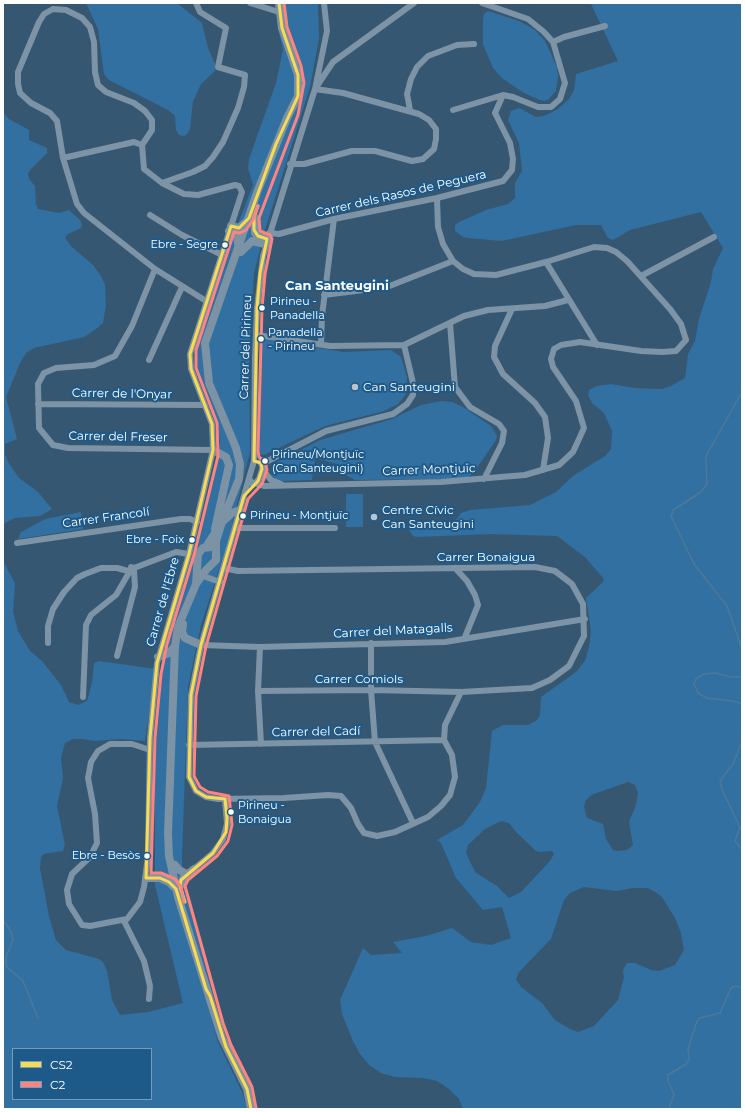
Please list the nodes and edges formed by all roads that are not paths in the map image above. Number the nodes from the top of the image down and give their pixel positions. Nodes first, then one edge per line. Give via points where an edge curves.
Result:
1 (196, 3) edge
2 (250, 3) edge
3 (280, 3) edge
4 (324, 3) edge
5 (414, 3) edge
6 (482, 3) edge
7 (279, 12) junction
8 (605, 26) dead end
9 (553, 42) junction
10 (474, 44) dead end
11 (315, 89) junction
12 (503, 95) junction
13 (410, 110) junction
14 (453, 110) dead end
15 (142, 145) junction
16 (64, 158) junction
17 (290, 164) junction
18 (162, 183) junction
19 (437, 198) junction
20 (150, 215) dead end
21 (252, 217) junction
22 (334, 219) junction
23 (236, 230) junction
24 (714, 237) dead end
25 (267, 239) junction
26 (240, 249) junction
27 (222, 255) junction
28 (453, 261) junction
29 (546, 262) junction
30 (237, 263) junction
31 (155, 269) junction
32 (641, 276) junction
33 (182, 287) junction
34 (324, 295) junction
35 (568, 300) junction
36 (206, 301) junction
37 (512, 309) junction
38 (450, 323) junction
39 (257, 335) junction
40 (322, 344) junction
41 (404, 345) junction
42 (597, 345) junction
43 (205, 352) junction
44 (149, 360) dead end
45 (38, 404) junction
46 (205, 405) junction
47 (214, 450) junction
48 (254, 461) junction
49 (262, 467) junction
50 (543, 470) junction
51 (249, 478) junction
52 (484, 479) junction
53 (255, 482) junction
54 (286, 485) junction
55 (244, 496) junction
56 (240, 510) junction
57 (197, 522) junction
58 (222, 522) junction
59 (235, 528) junction
60 (334, 528) dead end
61 (214, 535) junction
62 (18, 543) dead end
63 (206, 547) junction
64 (216, 552) junction
65 (189, 554) junction
66 (198, 560) junction
67 (212, 565) junction
68 (224, 568) junction
69 (455, 568) junction
70 (132, 570) junction
71 (206, 577) dead end
72 (220, 582) junction
73 (196, 584) junction
74 (187, 604) junction
75 (585, 619) junction
76 (465, 637) junction
77 (48, 643) dead end
78 (371, 644) junction
79 (202, 645) junction
80 (175, 646) junction
81 (260, 647) junction
82 (117, 656) dead end
83 (158, 657) junction
84 (371, 690) junction
85 (258, 691) junction
86 (460, 692) junction
87 (83, 696) dead end
88 (444, 740) junction
89 (375, 742) junction
90 (261, 744) junction
91 (189, 745) junction
92 (150, 750) junction
93 (222, 799) junction
94 (233, 799) junction
95 (227, 812) junction
96 (413, 822) junction
97 (171, 860) junction
98 (194, 869) joint
99 (182, 875) junction
100 (146, 878) junction
101 (160, 878) junction
102 (178, 890) junction
103 (124, 921) junction
104 (149, 998) dead end
105 (251, 1109) edge

1 - 18 street via 200,12 226,28 218,67 245,75 244,87 223,142 213,157 205,166
2 - 7 street
3 - 7 main road
4 - 11 street, Carrer del Pirineu via 327,31
5 - 11 street via 333,62
6 - 9 street via 528,19
7 - 21 main road via 298,75 299,91 276,144
8 - 9 street
9 - 12 street via 565,83 560,99 551,107 538,107
10 - 13 street via 457,45 428,56 417,67 408,94
11 - 13 street via 343,93
11 - 17 street, Carrer del Pirineu
12 - 14 street
12 - 19 street, Carrer dels Rasos de Peguera via 495,113 510,143 512,170 503,181
13 - 17 street via 429,120 436,129 434,149 423,159 412,161 375,151 352,151 304,164
15 - 16 street via 134,142
15 - 16 street via 152,130 152,120 134,103 106,92 98,85 90,27 82,18 66,10 53,9 44,14 39,22 18,72 18,84 20,93 30,103 57,121
15 - 18 street via 144,168
16 - 31 street via 77,204 84,213
17 - 25 street, Carrer del Pirineu
18 - 23 street, Carrer de l'Ebre via 175,191 189,195 239,186 241,194
19 - 22 street, Carrer dels Rasos de Peguera
19 - 28 street via 440,237
20 - 27 street
21 - 23 main road
21 - 25 main road via 255,233
21 - 26 main road
22 - 25 street, Carrer dels Rasos de Peguera
22 - 34 street
23 - 26 main road
23 - 27 street, Carrer de l'Ebre
23 - 30 main road via 245,237
24 - 32 street
25 - 26 main road via 252,241
25 - 39 street, Carrer del Pirineu via 260,274
26 - 30 main road
26 - 43 main road via 205,343
27 - 36 street, Carrer de l'Ebre
28 - 29 street via 474,274 496,275
28 - 34 street via 387,287
29 - 32 street via 594,247 607,248 628,261
29 - 35 street
30 - 43 main road
31 - 33 street
31 - 45 street, Carrer del Freser via 132,326 115,356 94,365 56,368 44,373 38,384
32 - 42 street via 681,324 686,340 676,351 662,352
33 - 36 street
33 - 44 street
34 - 40 street
35 - 37 street via 545,306
35 - 42 street
36 - 46 street, Carrer de l'Ebre via 190,359 191,369
37 - 38 street via 488,310 464,316
37 - 50 street via 494,357 503,374 535,403 545,417 548,438
38 - 41 street
38 - 52 street via 455,387 470,407 499,424 504,431 502,443
39 - 40 street
39 - 48 street, Carrer del Pirineu
40 - 41 street
41 - 49 street via 413,383 413,395 407,404 393,414 326,431
42 - 50 street, Carrer Montjuïc via 580,342 561,345 554,349 550,359 553,367 576,401 584,428 574,452 559,465
43 - 58 main road via 209,383 240,464 238,483
45 - 46 street, Carrer de l'Onyar
45 - 47 street, Carrer del Freser via 40,428 53,444 68,448
46 - 47 street, Carrer de l'Ebre via 212,424
47 - 57 street, Carrer de l'Ebre
47 - 61 main road via 226,456 230,465
48 - 49 street via 258,461
48 - 51 street, Carrer del Pirineu
49 - 53 street, Carrer del Pirineu via 259,479
49 - 54 street via 271,480
50 - 52 street, Carrer Montjuïc via 526,475
51 - 53 street via 251,482
51 - 55 street, Carrer del Pirineu
52 - 54 street, Carrer Montjuïc
53 - 54 street, Carrer Montjuïc via 262,486
53 - 55 street, Carrer del Pirineu
55 - 56 street, Carrer del Pirineu
56 - 58 main road
56 - 59 street, Carrer del Pirineu
57 - 62 street, Carrer Francolí via 188,518
57 - 65 street, Carrer de l'Ebre
58 - 61 main road
58 - 64 main road via 216,541
59 - 60 street
59 - 68 street, Carrer del Pirineu
61 - 63 main road
63 - 64 main road
63 - 66 main road via 199,551
64 - 67 main road via 216,560
65 - 70 street via 176,552
65 - 83 street, Carrer de l'Ebre
66 - 67 main road via 204,566
66 - 73 main road
67 - 73 main road
68 - 69 street, Carrer Bonaigua via 238,571
68 - 72 street, Carrer del Pirineu
69 - 75 street, Carrer Bonaigua via 535,567 555,571 572,584 582,604
69 - 76 street via 476,595 478,605
70 - 77 street via 101,568 77,578 53,609 48,626
70 - 82 street via 135,586
70 - 87 street via 116,595 94,612 86,625
71 - 72 street
72 - 79 street, Carrer del Pirineu
73 - 74 main road
74 - 79 main road via 182,626 183,634 187,639
74 - 80 main road via 179,622
75 - 76 street, Carrer del Matagalls
75 - 86 street, Carrer Bonaigua via 584,636 569,666 550,680 532,688
76 - 78 street, Carrer del Matagalls via 445,642
78 - 81 street, Carrer del Matagalls
78 - 84 street
79 - 81 street, Carrer del Matagalls
79 - 91 street, Carrer del Pirineu via 191,695
80 - 83 main road via 169,653
80 - 97 main road via 169,791
81 - 85 street
83 - 92 street, Carrer de l'Ebre
84 - 85 street, Carrer Comiols
84 - 86 street, Carrer Comiols
84 - 89 street
85 - 90 street
86 - 88 street via 445,725
88 - 89 street, Carrer del Cadí
88 - 96 street via 452,755 455,776 450,795 428,817
89 - 90 street, Carrer del Cadí
89 - 96 street
90 - 91 street, Carrer del Cadí
91 - 93 street, Carrer del Pirineu via 189,776 192,785 206,797
92 - 100 street, Carrer de l'Ebre
92 - 103 street via 132,744 114,744 102,748 95,756 88,778 97,843 92,853 72,874 67,890 70,904 82,925
93 - 94 street
93 - 95 street
94 - 95 street
94 - 96 street via 341,796 352,808 364,833 377,836 395,832
95 - 98 street via 223,839 213,854
97 - 99 main road
97 - 101 main road via 166,873
97 - 102 main road
98 - 99 main road
99 - 102 main road
100 - 101 main road
100 - 103 street, Carrer de l'Ebre via 140,902
101 - 102 main road via 172,883
102 - 105 main road via 206,989 226,1047 247,1089
103 - 104 street via 144,961 150,986

